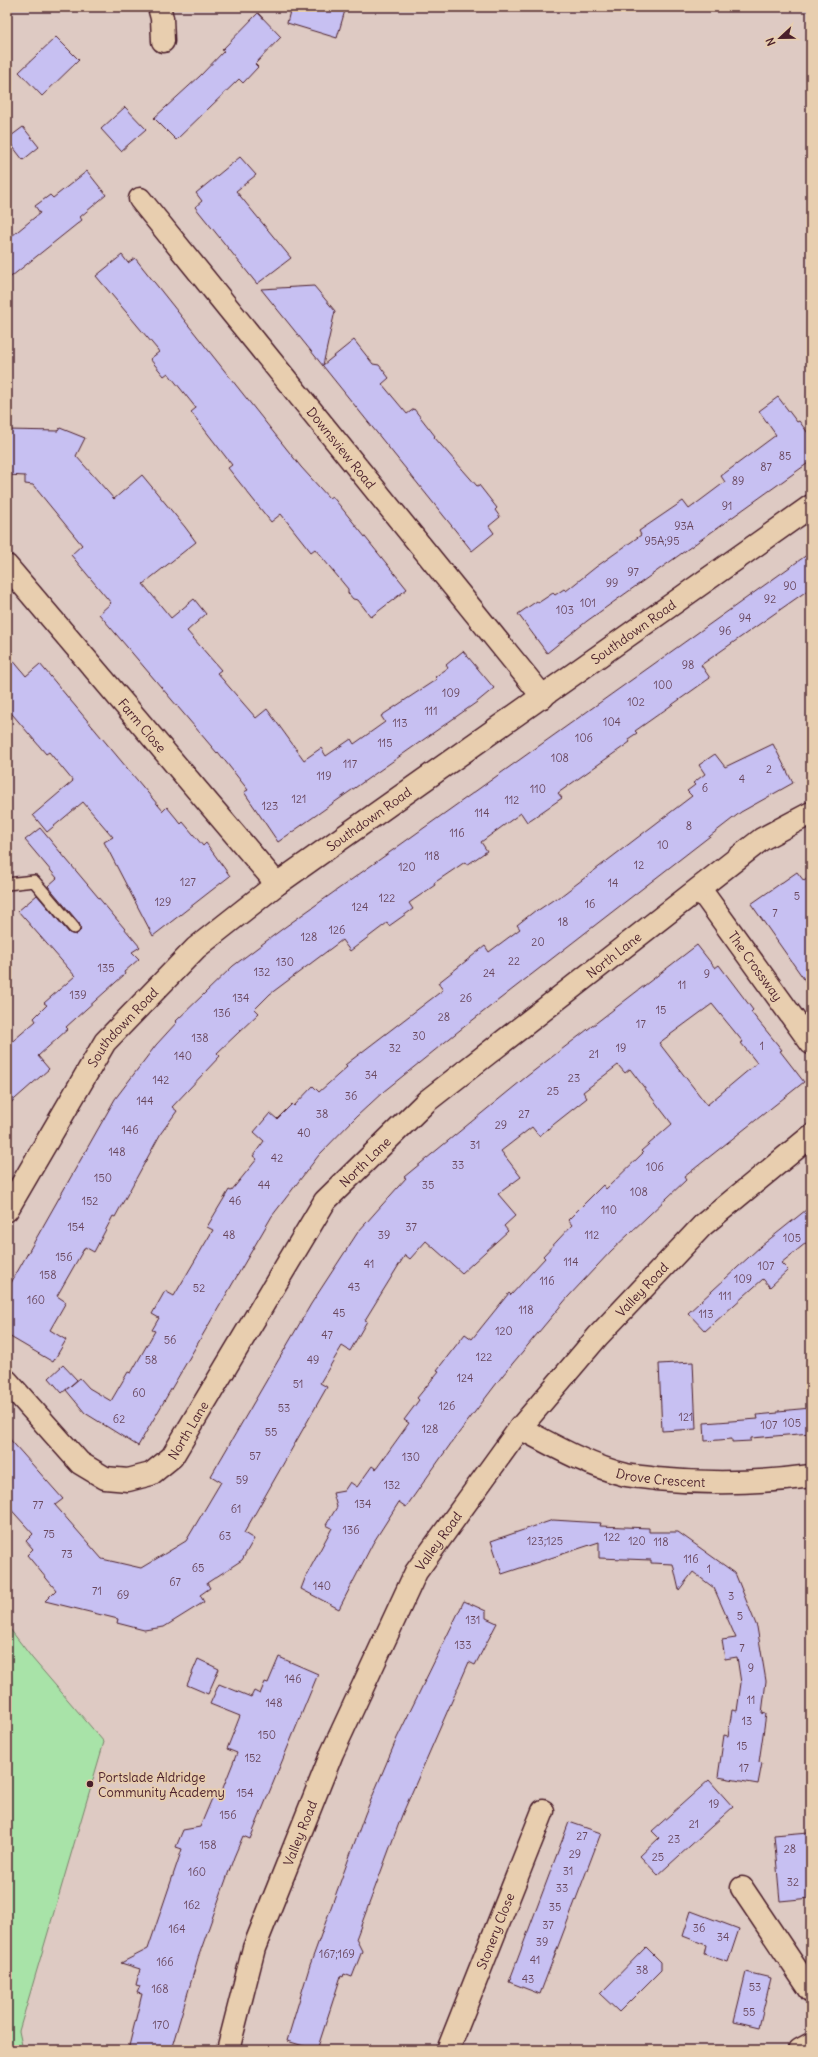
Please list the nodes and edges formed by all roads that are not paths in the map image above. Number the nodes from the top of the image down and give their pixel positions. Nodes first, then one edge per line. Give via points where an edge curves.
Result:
1 (158, 7) edge
2 (163, 41) dead end
3 (140, 199) dead end
4 (811, 506) edge
5 (7, 566) edge
6 (543, 697) junction
7 (811, 813) edge
8 (7, 884) edge
9 (277, 884) junction
10 (700, 889) junction
11 (74, 928) dead end
12 (811, 1043) edge
13 (811, 1136) edge
14 (7, 1210) edge
15 (7, 1381) edge
16 (520, 1428) junction
17 (811, 1476) edge
18 (543, 1811) dead end
19 (742, 1888) dead end
20 (811, 1990) edge
21 (811, 2044) edge
22 (228, 2050) edge
23 (448, 2050) edge
24 (800, 2050) edge

1 - 2 street via 162,18
3 - 6 street, Downsview Road
4 - 6 street, Southdown Road
5 - 9 street, Farm Close
6 - 9 street, Southdown Road
7 - 10 street, North Lane via 762,840
8 - 11 lane via 34,882
9 - 14 street, Southdown Road via 196,948 105,1042
10 - 12 street, The Crossway
10 - 15 street, North Lane via 427,1101 325,1201 172,1457 151,1474 128,1480 105,1478 80,1462
13 - 16 street, Valley Road via 703,1224 598,1336
16 - 17 street, Drove Crescent via 578,1458 627,1475 684,1482 784,1480
16 - 22 street, Valley Road via 416,1572 332,1753 254,1948
18 - 23 street, Stonery Close
19 - 20 street
21 - 24 street

